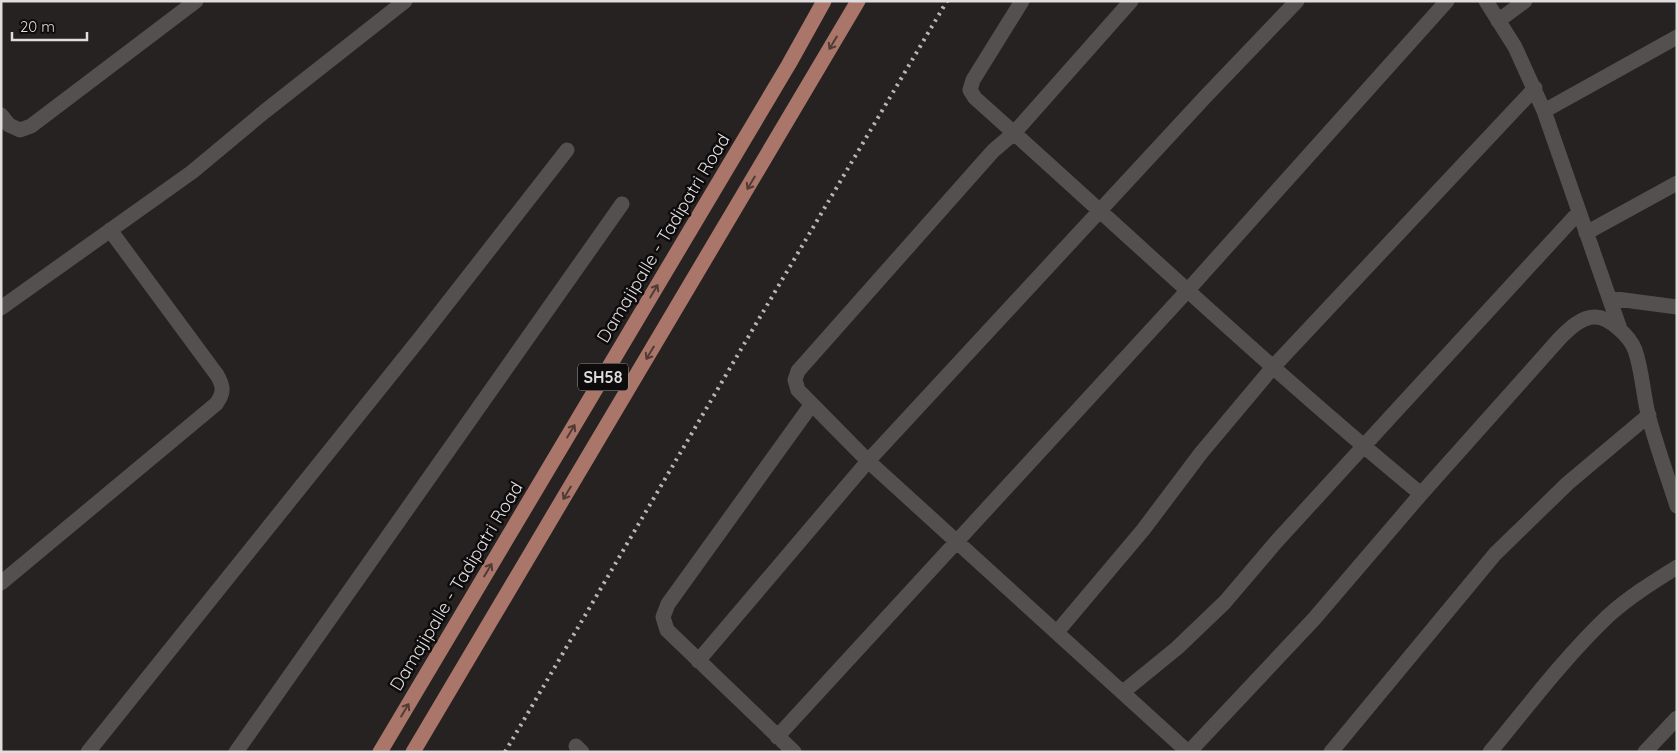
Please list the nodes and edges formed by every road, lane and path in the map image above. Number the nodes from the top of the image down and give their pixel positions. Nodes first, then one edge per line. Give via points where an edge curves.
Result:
1 (196, 1) edge
2 (405, 1) edge
3 (824, 1) edge
4 (858, 1) edge
5 (1022, 1) edge
6 (1132, 1) edge
7 (1297, 1) edge
8 (1447, 1) edge
9 (1486, 1) edge
10 (1525, 1) edge
11 (1498, 21) junction
12 (1677, 37) edge
13 (1535, 88) junction
14 (1544, 111) junction
15 (1, 115) edge
16 (1014, 133) junction
17 (567, 150) dead end
18 (1677, 183) edge
19 (622, 204) dead end
20 (1100, 210) junction
21 (1579, 212) junction
22 (110, 230) junction
23 (1586, 233) junction
24 (1188, 290) junction
25 (1609, 298) junction
26 (1677, 307) edge
27 (1, 308) edge
28 (1620, 329) junction
29 (1273, 367) junction
30 (812, 404) junction
31 (1648, 415) junction
32 (1363, 446) junction
33 (868, 461) junction
34 (1421, 494) junction
35 (1677, 506) edge
36 (958, 541) junction
37 (1677, 567) edge
38 (1, 583) edge
39 (1057, 632) junction
40 (698, 661) junction
41 (1123, 692) junction
42 (1677, 718) edge
43 (777, 737) junction
44 (88, 752) edge
45 (236, 752) edge
46 (380, 752) edge
47 (413, 752) edge
48 (794, 752) edge
49 (1188, 752) edge
50 (1331, 752) edge
51 (1490, 752) edge
52 (1645, 752) edge

1 - 15 street via 31,126 20,130 9,125
2 - 22 street via 192,172
46 -> 3 main road, Damajipalle - Tadipatri Road / SH58
4 -> 47 main road, SH58
5 - 16 street via 970,90
6 - 16 street
7 - 20 street
8 - 24 street
9 - 11 street
10 - 11 street
11 - 13 street
12 - 14 street
13 - 14 street
13 - 29 street
14 - 21 street
16 - 20 street
16 - 30 street via 993,150 798,371 795,380 798,390
17 - 44 street via 422,337
18 - 23 street
19 - 45 street
20 - 24 street
20 - 33 street
21 - 23 street
21 - 32 street
22 - 27 street
22 - 38 street via 217,375 223,394 216,404
23 - 25 street
24 - 29 street
24 - 36 street
25 - 26 street
25 - 28 street
28 - 31 street via 1635,350
28 - 34 street via 1596,317 1571,327
29 - 32 street
29 - 39 street
30 - 33 street
30 - 40 street via 668,604 663,617 667,630
31 - 35 street
31 - 50 street via 1568,483 1494,554
32 - 34 street
32 - 41 street via 1200,628
33 - 36 street
33 - 40 street
34 - 49 street via 1314,619
36 - 39 street
36 - 43 street
37 - 51 street via 1609,616 1577,648
39 - 41 street
40 - 43 street
41 - 49 street
42 - 52 street
43 - 48 street

